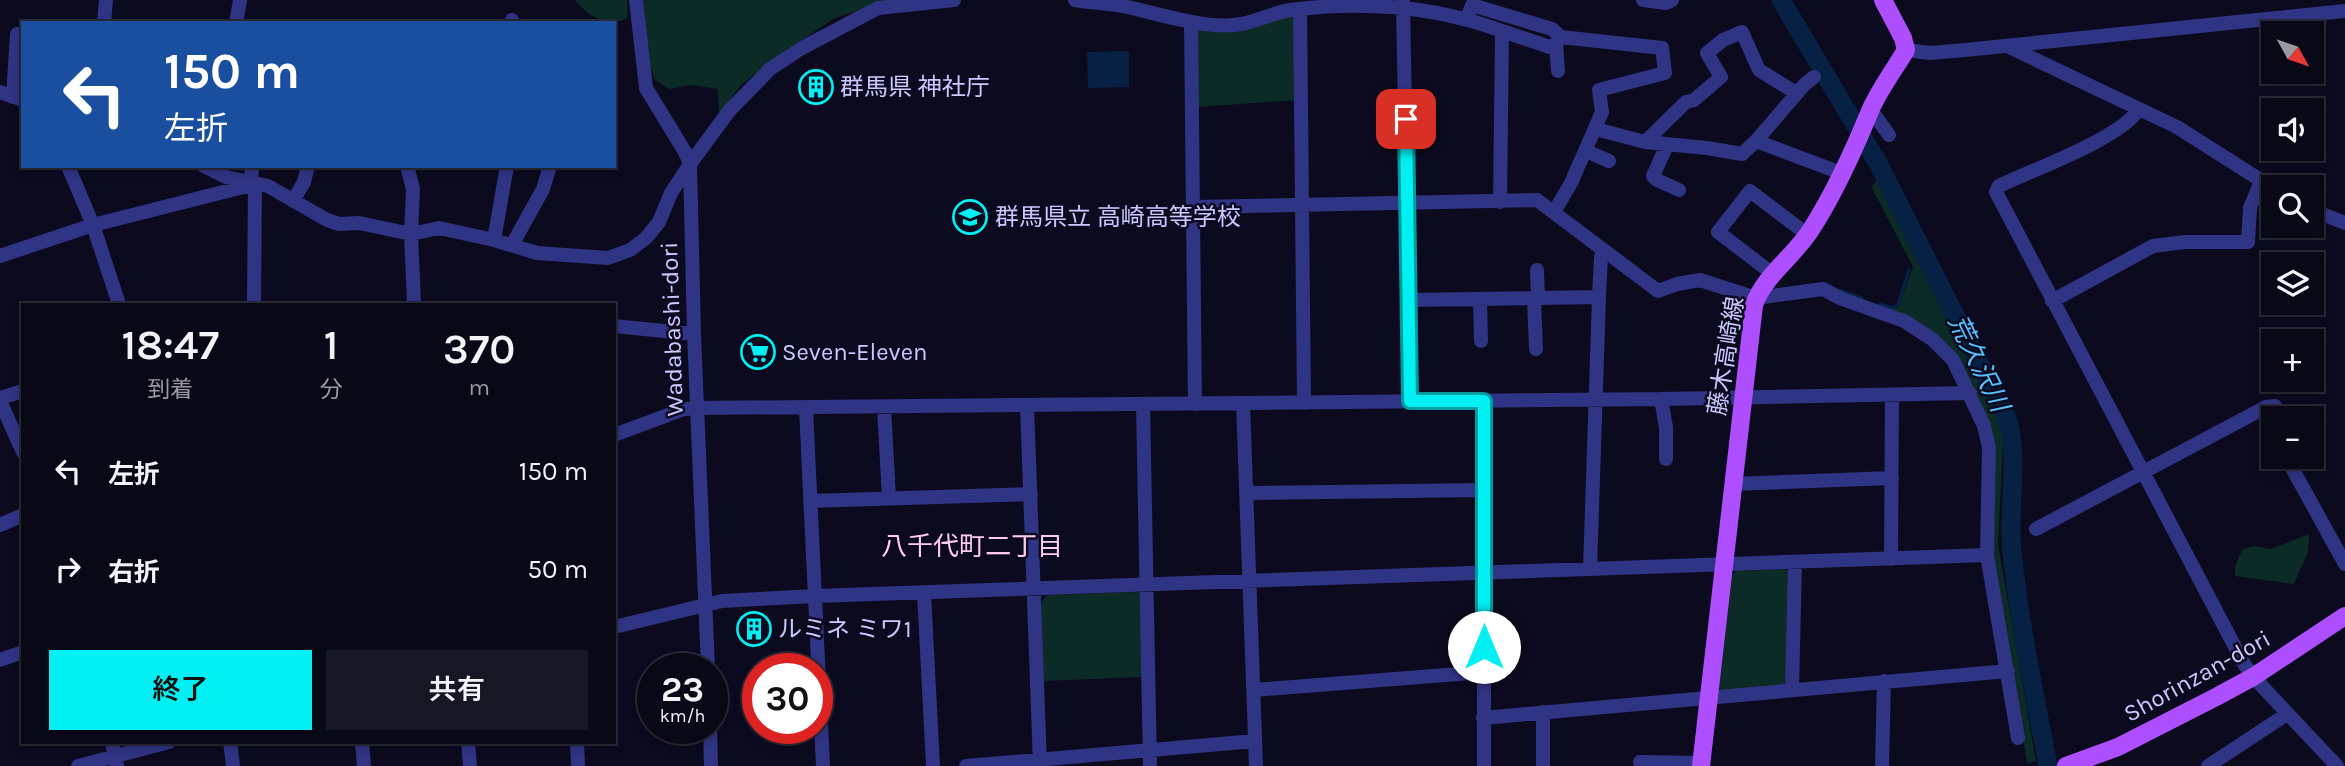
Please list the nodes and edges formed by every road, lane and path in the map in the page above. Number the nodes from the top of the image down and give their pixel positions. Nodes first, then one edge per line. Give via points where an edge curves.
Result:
1 (106, 0) edge
2 (240, 0) edge
3 (636, 0) edge
4 (954, 0) edge
5 (1075, 0) edge
6 (1643, 0) edge
7 (1672, 0) edge
8 (1883, 0) edge
9 (1124, 3) edge
10 (1403, 4) edge
11 (1300, 9) junction
12 (2345, 11) edge
13 (2285, 17) junction
14 (1467, 18) junction
15 (104, 21) edge
16 (236, 21) edge
17 (2284, 21) edge
18 (1191, 22) junction
19 (1502, 31) junction
20 (21, 34) edge
21 (1559, 40) junction
22 (2006, 45) junction
23 (1906, 50) junction
24 (1558, 71) dead end
25 (1814, 77) dead end
26 (1797, 93) junction
27 (12, 96) edge
28 (2139, 109) junction
29 (1870, 112) junction
30 (1596, 130) junction
31 (1889, 135) dead end
32 (1756, 141) junction
33 (1645, 142) junction
34 (1667, 145) junction
35 (1586, 151) junction
36 (1609, 161) dead end
37 (690, 164) junction
38 (69, 168) edge
39 (208, 168) edge
40 (252, 168) edge
41 (308, 168) edge
42 (408, 168) edge
43 (507, 168) edge
44 (549, 168) edge
45 (1841, 173) junction
46 (2261, 180) edge
47 (253, 183) junction
48 (1679, 190) dead end
49 (2261, 192) edge
50 (293, 201) junction
51 (1500, 202) junction
52 (1407, 203) junction
53 (1301, 205) junction
54 (1194, 207) junction
55 (1554, 212) junction
56 (2324, 215) edge
57 (2345, 223) edge
58 (93, 225) junction
59 (411, 234) junction
60 (1808, 235) junction
61 (494, 240) junction
62 (512, 245) junction
63 (1605, 251) junction
64 (0, 256) edge
65 (1537, 270) dead end
66 (1773, 274) junction
67 (1599, 297) junction
68 (1536, 298) junction
69 (1756, 298) junction
70 (1480, 299) junction
71 (1409, 300) junction
72 (2052, 300) junction
73 (119, 303) edge
74 (254, 303) edge
75 (414, 303) edge
76 (616, 326) edge
77 (694, 334) junction
78 (1481, 341) dead end
79 (1536, 349) dead end
80 (21, 392) edge
81 (1970, 393) junction
82 (1892, 396) junction
83 (1742, 397) junction
84 (0, 399) edge
85 (1595, 399) junction
86 (1661, 399) junction
87 (1410, 401) junction
88 (1484, 401) junction
89 (1243, 403) junction
90 (1304, 403) junction
91 (1143, 404) junction
92 (1195, 404) junction
93 (1027, 405) junction
94 (884, 407) junction
95 (697, 408) junction
96 (806, 408) junction
97 (2261, 410) edge
98 (616, 434) edge
99 (21, 447) edge
100 (1667, 459) dead end
101 (2293, 469) edge
102 (2142, 472) junction
103 (1892, 478) junction
104 (1732, 484) junction
105 (1484, 490) junction
106 (1246, 493) junction
107 (1031, 494) junction
108 (888, 498) junction
109 (810, 501) junction
110 (21, 516) edge
111 (0, 525) edge
112 (2036, 529) dead end
113 (1987, 555) junction
114 (1891, 559) junction
115 (1796, 562) junction
116 (2345, 564) edge
117 (1724, 565) junction
118 (1590, 569) junction
119 (1484, 573) junction
120 (1250, 582) junction
121 (1147, 585) junction
122 (1034, 589) junction
123 (924, 593) junction
124 (815, 596) junction
125 (706, 606) junction
126 (2345, 616) edge
127 (616, 627) edge
128 (21, 653) edge
129 (708, 653) edge
130 (0, 660) edge
131 (2008, 671) junction
132 (1485, 672) junction
133 (2253, 677) junction
134 (1884, 681) junction
135 (1254, 690) junction
136 (1792, 690) junction
137 (1709, 697) junction
138 (1543, 712) junction
139 (2287, 713) junction
140 (1483, 718) junction
141 (2018, 738) dead end
142 (1255, 741) junction
143 (161, 744) edge
144 (230, 744) edge
145 (362, 744) edge
146 (468, 744) edge
147 (577, 744) edge
148 (711, 744) edge
149 (1150, 750) junction
150 (115, 755) edge
151 (1640, 762) dead end
152 (1040, 763) edge
153 (1702, 764) edge
154 (78, 766) edge
155 (233, 766) edge
156 (364, 766) edge
157 (470, 766) edge
158 (578, 766) edge
159 (712, 766) edge
160 (822, 766) edge
161 (933, 766) edge
162 (966, 766) edge
163 (1150, 766) edge
164 (1256, 766) edge
165 (1480, 766) edge
166 (1543, 766) edge
167 (1882, 766) edge
168 (2066, 766) edge
169 (2208, 766) edge
170 (2337, 766) edge

1 - 15 street
2 - 16 street
3 - 37 street, Wadabashi-dori via 646,88
4 - 37 street via 878,8 786,58 729,111
5 - 9 street
6 - 7 street
8 - 23 main road
9 - 18 street
10 - 11 street
10 - 14 street
10 - 52 street
11 - 18 street via 1232,26
11 - 53 street
12 - 13 street
13 - 17 street
13 - 22 street
14 - 19 street
14 - 21 street via 1472,5 1552,29
18 - 54 street
19 - 21 street via 1553,48
19 - 51 street
20 - 27 street via 17,34
21 - 24 street
21 - 30 street via 1662,48 1665,73 1599,90 1602,112
22 - 23 street via 1930,53
22 - 28 street
23 - 29 main road, 藤木高崎線
25 - 26 street
26 - 32 street
26 - 33 street via 1759,70 1742,32 1732,34 1707,53 1721,77 1686,102
28 - 46 street via 2186,132
28 - 72 street via 2094,144 1996,188
29 - 31 street
29 - 45 main road, 藤木高崎線
30 - 33 street
30 - 35 street
32 - 34 street via 1742,154
32 - 45 street
33 - 34 street
34 - 48 street via 1653,176
35 - 36 street
35 - 55 street
37 - 62 street via 659,222 630,250 608,258 537,253
37 - 77 street, Wadabashi-dori
38 - 58 street
39 - 47 street
40 - 47 street
41 - 50 street
42 - 59 street via 413,189
43 - 61 street
44 - 62 street
45 - 60 main road, 藤木高崎線
47 - 50 street
47 - 58 street
47 - 74 street
49 - 72 street via 2250,208 2248,242 2153,246
50 - 59 street via 327,220
51 - 52 street
51 - 55 street via 1537,200
52 - 53 street
52 - 71 street
53 - 54 street
53 - 90 street
54 - 92 street
55 - 63 street
56 - 57 street
58 - 64 street
58 - 73 street
59 - 61 street via 439,228
59 - 75 street
60 - 66 main road, 藤木高崎線
60 - 66 street via 1750,191 1718,232
61 - 62 street
63 - 67 street
63 - 69 street via 1658,291 1703,281
65 - 68 street
66 - 69 main road, 藤木高崎線
67 - 68 street
67 - 85 street
68 - 70 street
68 - 79 street
69 - 81 street via 1824,289 1904,321 1945,352
69 - 83 main road, 藤木高崎線
70 - 71 street
70 - 78 street
71 - 87 street
72 - 102 street
76 - 77 street
77 - 95 street, Wadabashi-dori
80 - 84 street
81 - 82 street
81 - 113 street via 1989,447
82 - 83 street
82 - 103 street
83 - 86 street
83 - 104 main road, 藤木高崎線
84 - 99 street
85 - 86 street
85 - 88 street
85 - 118 street
86 - 100 street
87 - 88 street
87 - 90 street
88 - 105 street
89 - 90 street
89 - 92 street
89 - 106 street
91 - 92 street
91 - 93 street
91 - 121 street
93 - 94 street
93 - 107 street
94 - 96 street
94 - 108 street
95 - 96 street
95 - 98 street
95 - 125 street, Wadabashi-dori
96 - 109 street
97 - 102 street
101 - 116 street
102 - 112 street
102 - 133 street
103 - 104 street
103 - 114 street
104 - 117 main road, 藤木高崎線
105 - 106 street
105 - 119 street
106 - 120 street
107 - 108 street
107 - 122 street
108 - 109 street
109 - 124 street
110 - 111 street
113 - 114 street
113 - 131 street
114 - 115 street
115 - 117 street
115 - 136 street
117 - 118 street
117 - 137 main road, 藤木高崎線
118 - 119 street
119 - 120 street
119 - 132 street
120 - 121 street
120 - 135 street
121 - 122 street
121 - 149 street
122 - 123 street
122 - 152 street
123 - 124 street
123 - 161 street
124 - 125 street via 722,601
124 - 160 street
125 - 127 street
125 - 129 street, Wadabashi-dori
126 - 133 main road, Shorinzan-dori
128 - 130 street
131 - 134 street
131 - 141 street
132 - 135 street
132 - 140 street
133 - 139 street
133 - 168 main road, Shorinzan-dori via 2118,747
134 - 136 street
134 - 167 street
135 - 142 street
136 - 137 street
137 - 138 street
137 - 153 main road, 藤木高崎線
138 - 140 street
138 - 166 street
139 - 169 street
139 - 170 street
140 - 165 street
142 - 149 street
142 - 164 street
143 - 150 street
144 - 155 street
145 - 156 street
146 - 157 street
147 - 158 street
148 - 159 street
149 - 152 street
149 - 163 street
150 - 154 street
151 - 153 street
152 - 162 street

